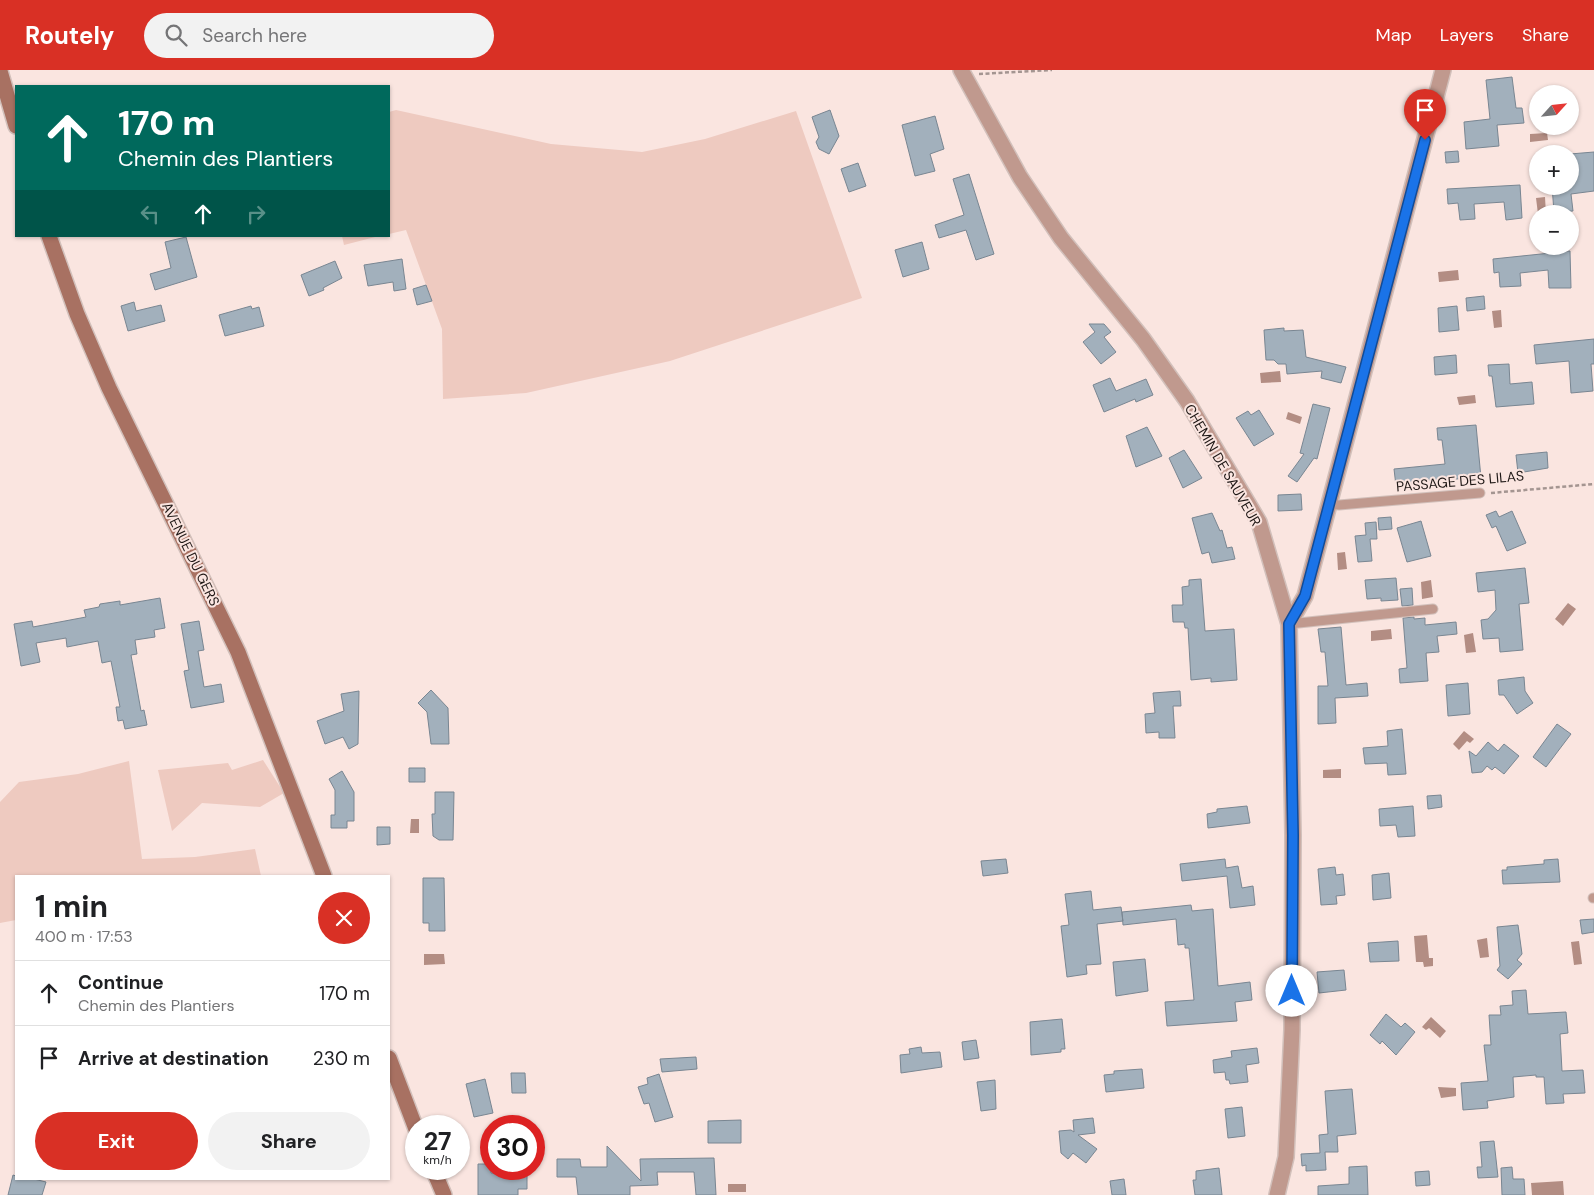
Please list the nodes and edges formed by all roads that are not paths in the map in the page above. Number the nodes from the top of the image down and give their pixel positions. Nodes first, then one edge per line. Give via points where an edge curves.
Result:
1 (1443, 70) edge
2 (0, 71) edge
3 (962, 72) edge
4 (15, 123) edge
5 (49, 237) edge
6 (1480, 493) road end
7 (1328, 504) junction
8 (1433, 609) dead end
9 (1289, 624) junction
10 (324, 875) edge
11 (390, 1061) edge
12 (411, 1115) edge
13 (438, 1180) edge
14 (444, 1195) edge
15 (1277, 1195) edge

1 - 7 street
2 - 4 main road
3 - 9 street, CHEMIN DE SAUVEUR via 1020,176 1060,238 1143,339 1192,409 1259,522
5 - 10 main road, AVENUE DU GERS via 77,314 109,388 238,652
6 - 7 lane, PASSAGE DES LILAS
7 - 9 street via 1305,596
8 - 9 lane
9 - 15 street, CHEMIN DE SAUVEUR via 1292,1030 1286,1157
11 - 12 main road
13 - 14 main road

